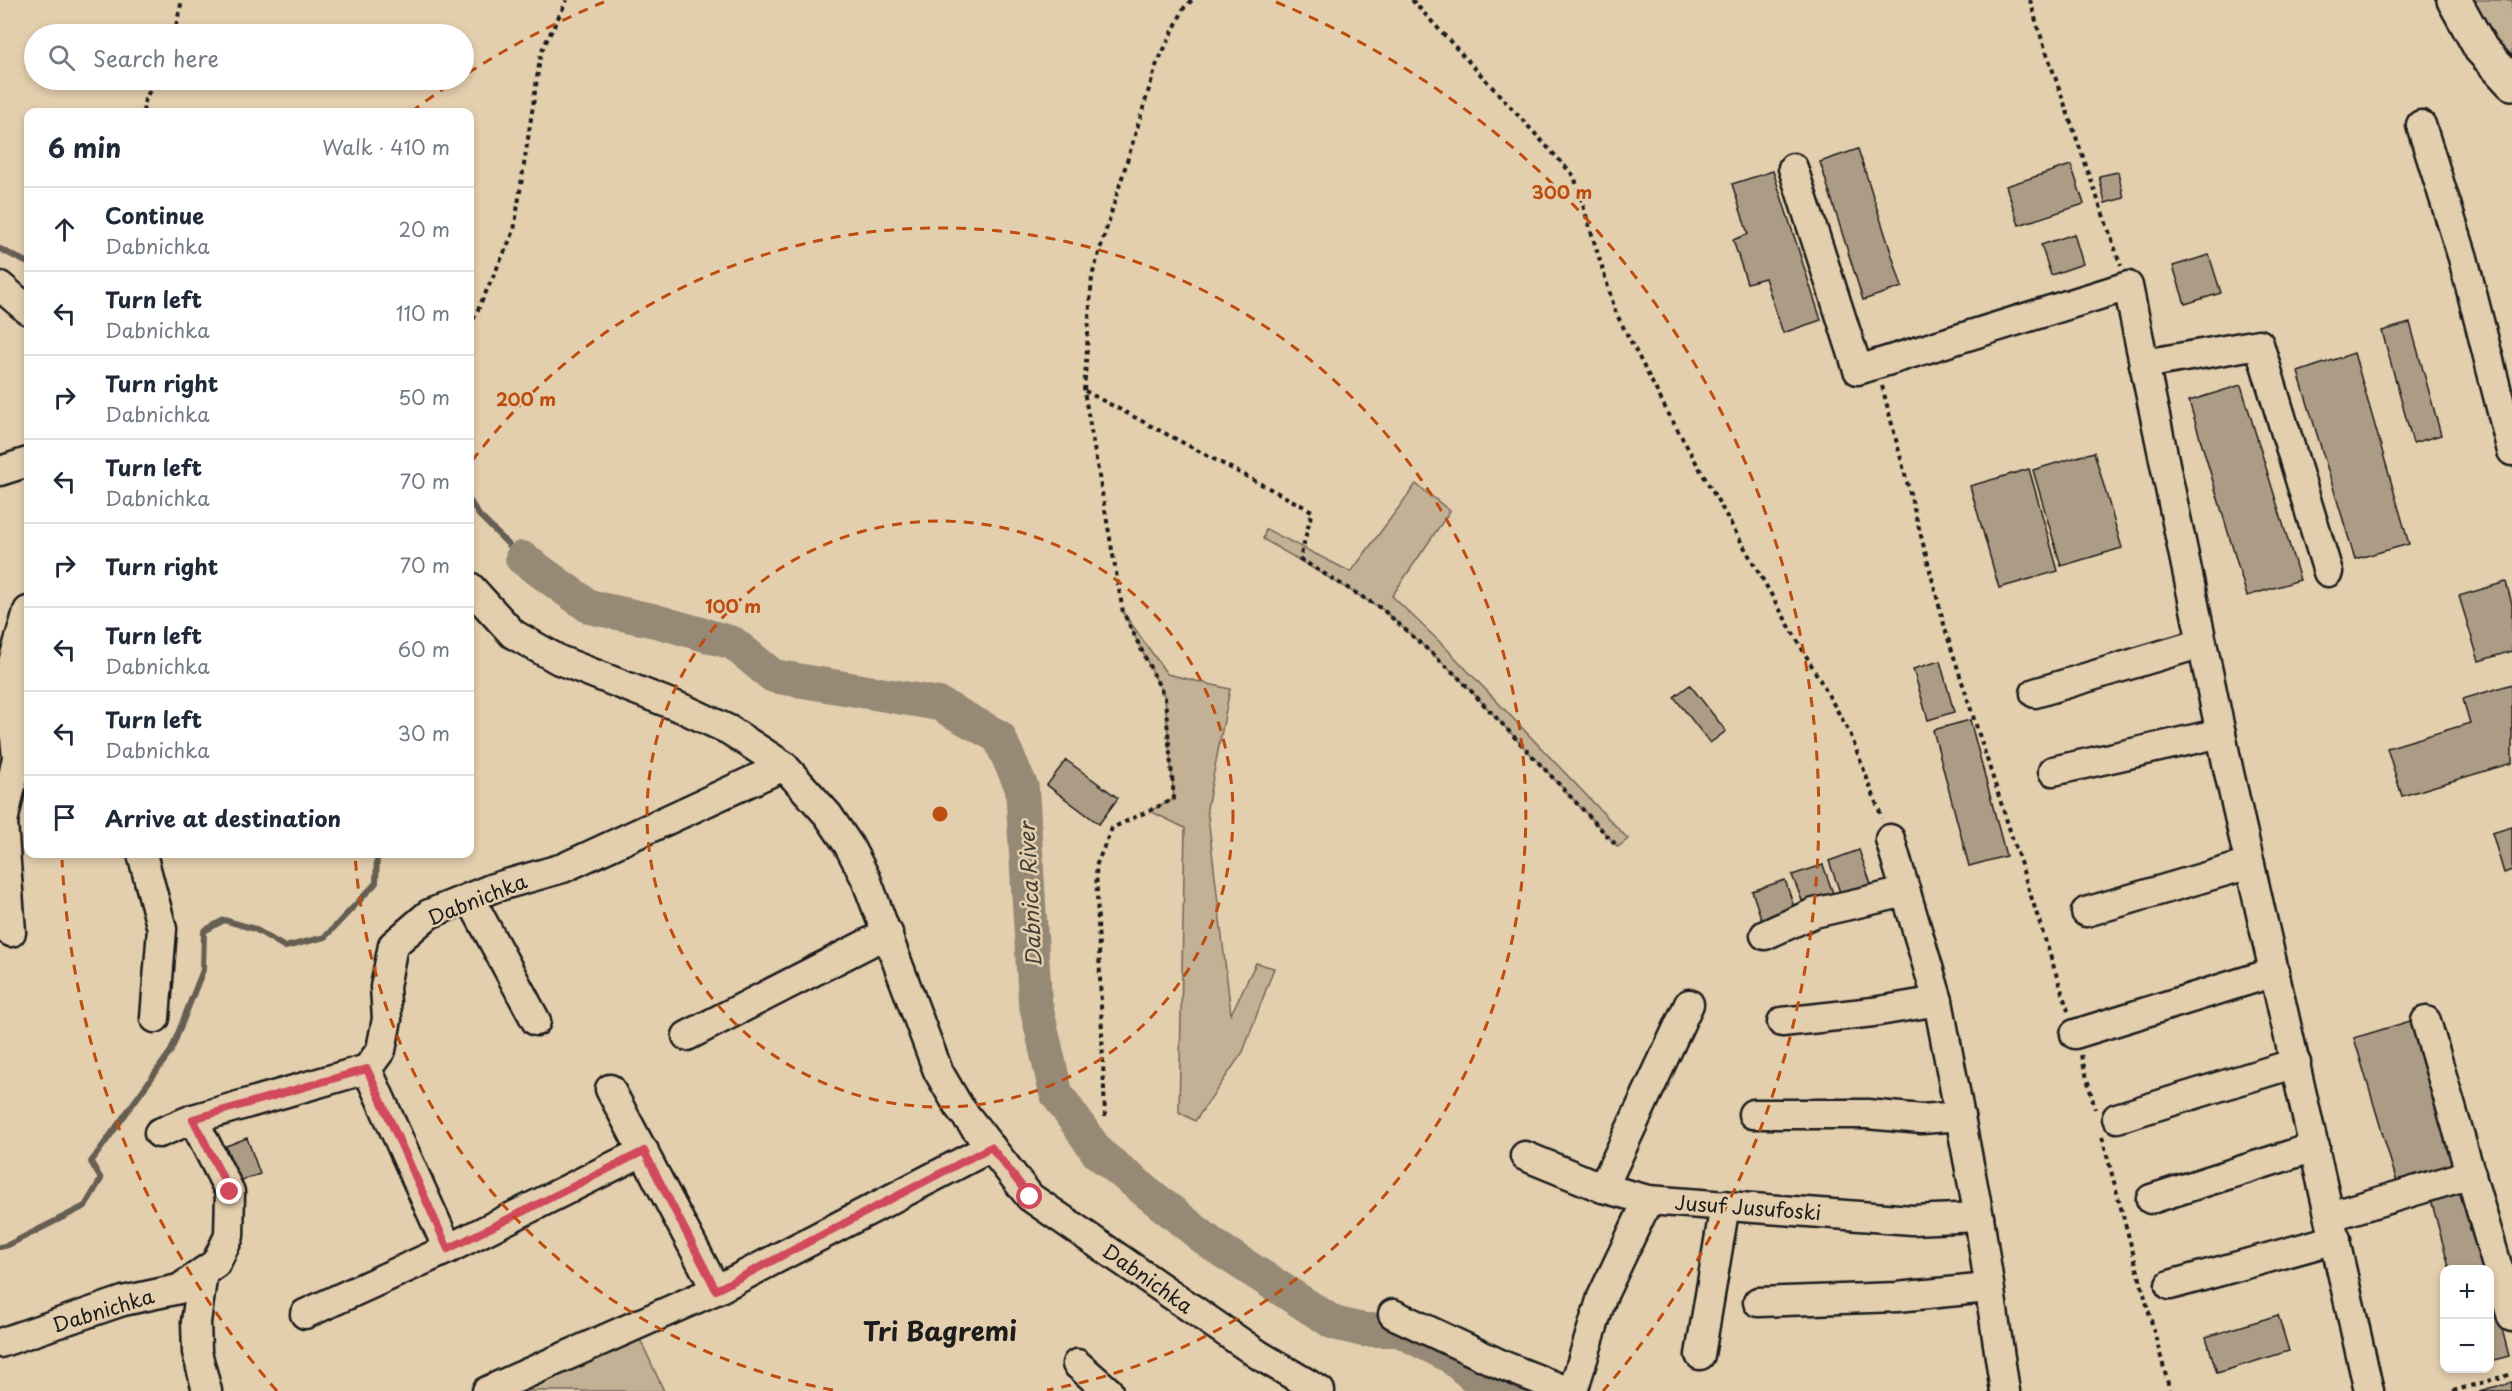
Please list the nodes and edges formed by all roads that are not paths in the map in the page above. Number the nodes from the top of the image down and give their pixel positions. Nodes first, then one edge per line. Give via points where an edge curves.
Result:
1 (2454, 0) edge
2 (2512, 83) edge
3 (2421, 125) dead end
4 (1793, 168) dead end
5 (0, 286) edge
6 (24, 307) edge
7 (2144, 364) junction
8 (2512, 451) edge
9 (24, 463) edge
10 (0, 471) edge
11 (2328, 572) dead end
12 (474, 591) edge
13 (24, 625) edge
14 (2202, 643) junction
15 (2035, 693) dead end
16 (2221, 733) junction
17 (784, 766) junction
18 (2053, 771) dead end
19 (1890, 839) road end
20 (143, 858) edge
21 (2250, 864) junction
22 (1906, 892) junction
23 (470, 898) junction
24 (2086, 912) dead end
25 (11, 932) dead end
26 (888, 933) junction
27 (1765, 935) dead end
28 (2275, 972) junction
29 (1938, 1001) junction
30 (1689, 1004) dead end
31 (155, 1018) dead end
32 (536, 1021) dead end
33 (2427, 1021) dead end
34 (1782, 1022) dead end
35 (2076, 1034) road end
36 (687, 1036) dead end
37 (2296, 1063) junction
38 (367, 1069) junction
39 (610, 1089) dead end
40 (1753, 1114) dead end
41 (1960, 1116) junction
42 (193, 1119) junction
43 (2104, 1119) road end
44 (159, 1133) dead end
45 (991, 1147) junction
46 (2315, 1147) junction
47 (644, 1151) junction
48 (1525, 1156) dead end
49 (2471, 1174) junction
50 (1603, 1188) junction
51 (2151, 1199) dead end
52 (1648, 1200) junction
53 (1725, 1205) junction
54 (1979, 1217) junction
55 (2333, 1228) junction
56 (448, 1249) junction
57 (203, 1272) junction
58 (2170, 1285) dead end
59 (1988, 1288) junction
60 (716, 1290) junction
61 (1758, 1302) dead end
62 (305, 1314) dead end
63 (1393, 1314) dead end
64 (2512, 1317) edge
65 (0, 1343) edge
66 (1700, 1355) dead end
67 (1077, 1364) dead end
68 (207, 1391) edge
69 (487, 1391) edge
70 (1108, 1391) edge
71 (1320, 1391) edge
72 (1567, 1391) edge
73 (1573, 1391) edge
74 (2005, 1391) edge
75 (2370, 1391) edge

1 - 2 main road via 2481,49
3 - 8 street via 2463,258
4 - 7 street via 1858,370 2128,286
5 - 6 street
7 - 11 street via 2259,344
7 - 14 street
9 - 10 street
12 - 17 street, Dabnichka via 513,634 559,660 729,730
13 - 25 street via 9,676 17,758 3,822
14 - 15 street
14 - 16 street
16 - 18 street
16 - 21 street
17 - 23 street, Dabnichka via 563,868
17 - 26 street, Dabnichka via 828,815 849,846
19 - 22 street
20 - 31 street via 162,929
21 - 24 street
21 - 28 street
22 - 27 street via 1814,913
22 - 29 street
23 - 32 street
23 - 38 street, Dabnichka via 429,914 393,945 385,987 387,1019 381,1050
26 - 36 street
26 - 45 street, Dabnichka via 938,1071 959,1107
28 - 35 street
28 - 37 street
29 - 34 street
29 - 41 street
30 - 50 street
33 - 49 street
37 - 43 street
37 - 46 street
38 - 42 street
38 - 56 street
39 - 47 street
40 - 41 street via 1867,1114 1922,1119
41 - 54 street
42 - 44 street
42 - 57 street, Dabnichka via 230,1192 229,1236 216,1263
45 - 60 street
45 - 71 street, Dabnichka via 1030,1197 1259,1355
46 - 51 street
46 - 55 street
47 - 56 street
47 - 60 street
48 - 50 street, Jusuf Jusufoski
49 - 55 street
49 - 64 street
50 - 52 street, Jusuf Jusufoski
52 - 53 street, Jusuf Jusufoski
52 - 73 street via 1602,1297
53 - 54 street, Jusuf Jusufoski via 1912,1220
53 - 66 street
54 - 59 street
55 - 58 street
55 - 75 street
56 - 62 street
57 - 65 street, Dabnichka via 179,1289 123,1301
57 - 68 street via 196,1322 197,1352
59 - 61 street via 1898,1297
59 - 74 street
60 - 69 street
63 - 72 street
67 - 70 street

